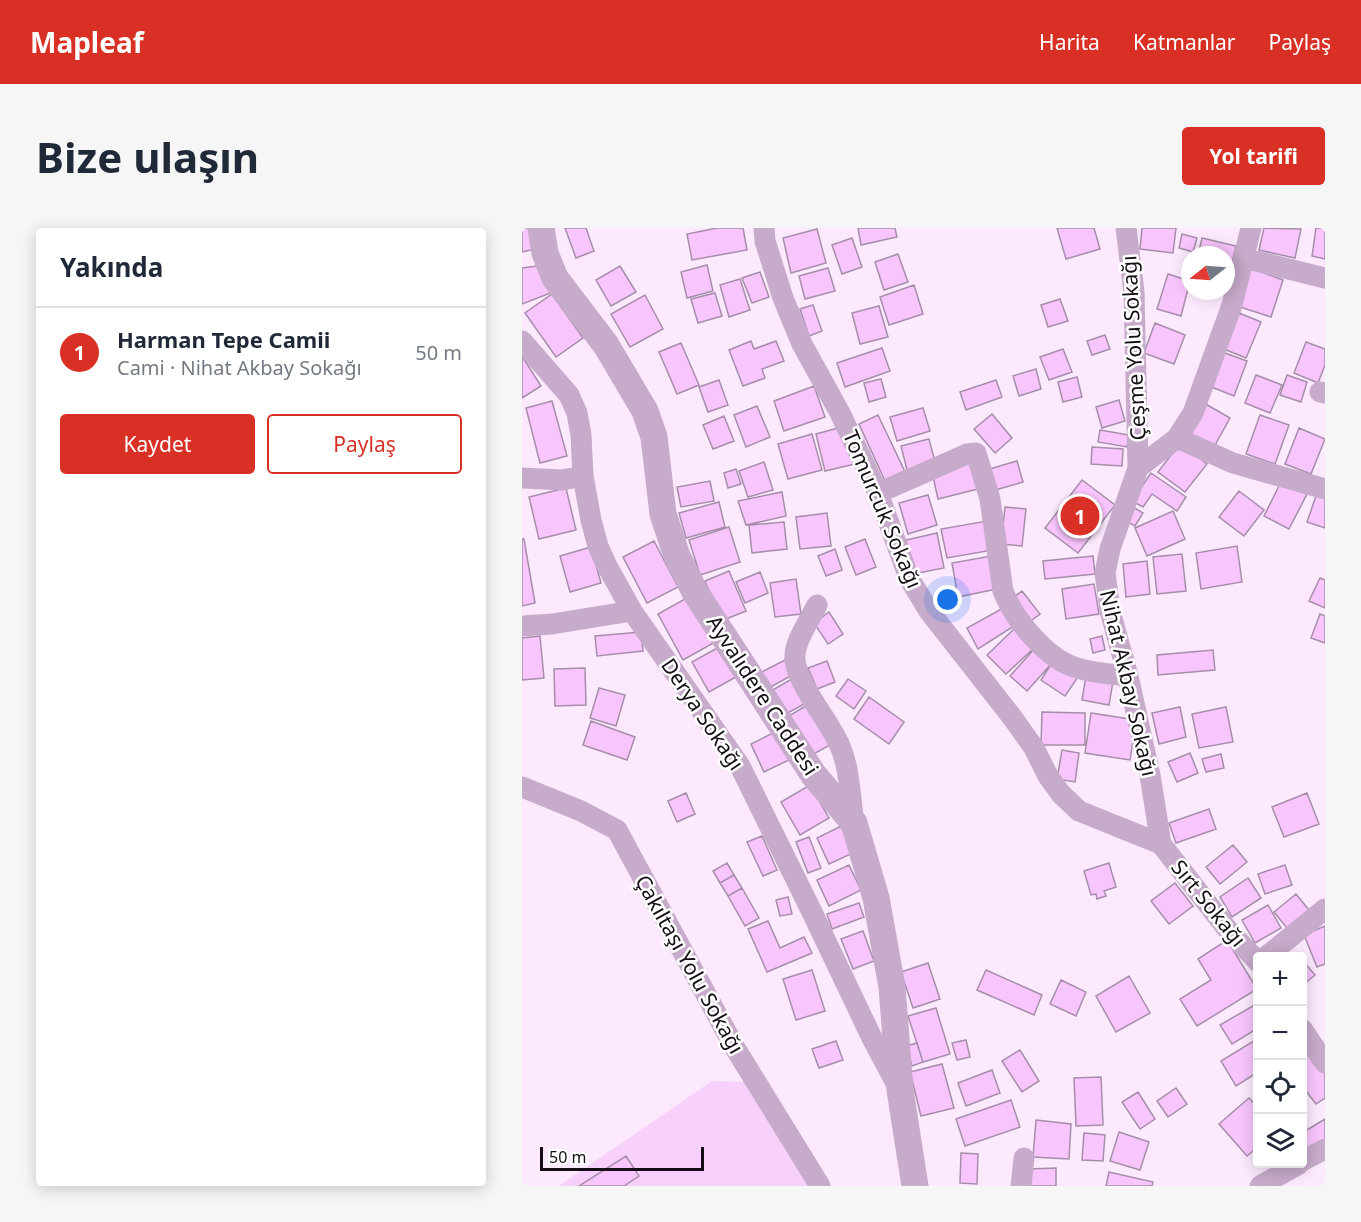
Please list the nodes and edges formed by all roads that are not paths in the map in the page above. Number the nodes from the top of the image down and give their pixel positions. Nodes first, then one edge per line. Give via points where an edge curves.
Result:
1 (541, 228) edge
2 (764, 228) edge
3 (1126, 228) edge
4 (1251, 228) edge
5 (1244, 258) junction
6 (1325, 278) edge
7 (522, 341) edge
8 (1177, 438) junction
9 (1138, 468) junction
10 (583, 476) junction
11 (522, 478) edge
12 (1325, 489) edge
13 (878, 493) junction
14 (817, 605) dead end
15 (632, 611) junction
16 (522, 626) edge
17 (1128, 676) junction
18 (522, 787) edge
19 (854, 823) junction
20 (1161, 844) junction
21 (1325, 909) edge
22 (1273, 952) edge
23 (1253, 958) edge
24 (1307, 1036) edge
25 (1325, 1063) edge
26 (900, 1090) junction
27 (1325, 1149) edge
28 (1024, 1158) dead end
29 (1307, 1159) edge
30 (1291, 1168) edge
31 (820, 1186) edge
32 (915, 1186) edge
33 (1021, 1186) edge
34 (1260, 1186) edge

1 - 19 street, Ayvalıdere Caddesi via 555,278 606,345 645,411 654,437 663,514 695,592 813,774
2 - 13 street, Tomurcuk Sokağı via 783,298 802,344
3 - 9 street, Çeşme Yolu Sokağı via 1134,292
4 - 5 street
5 - 6 street
5 - 8 street via 1232,306 1193,413
7 - 10 street, Derya Sokağı via 569,395 581,435
8 - 9 street
8 - 12 street via 1233,463
9 - 17 street, Nihat Akbay Sokağı via 1105,573 1110,611
10 - 11 street via 562,480
10 - 15 street, Derya Sokağı via 598,546
13 - 17 street via 976,453 990,499 1008,603 1030,635 1046,650 1074,667
13 - 20 street, Tomurcuk Sokağı via 909,578 929,611 1034,748 1060,794 1079,811
14 - 19 street via 795,658 798,672 840,746
15 - 16 street
15 - 26 street, Derya Sokağı via 740,766
17 - 20 street, Nihat Akbay Sokağı
18 - 31 street, Çakıltaşı Yolu Sokağı via 617,830 735,1048
19 - 26 street, Ayvalıdere Caddesi via 876,898 892,987
20 - 23 street, Sırt Sokağı
21 - 22 street
24 - 25 street
26 - 32 street, Ayvalıdere Caddesi
27 - 29 street
28 - 33 street
30 - 34 street

